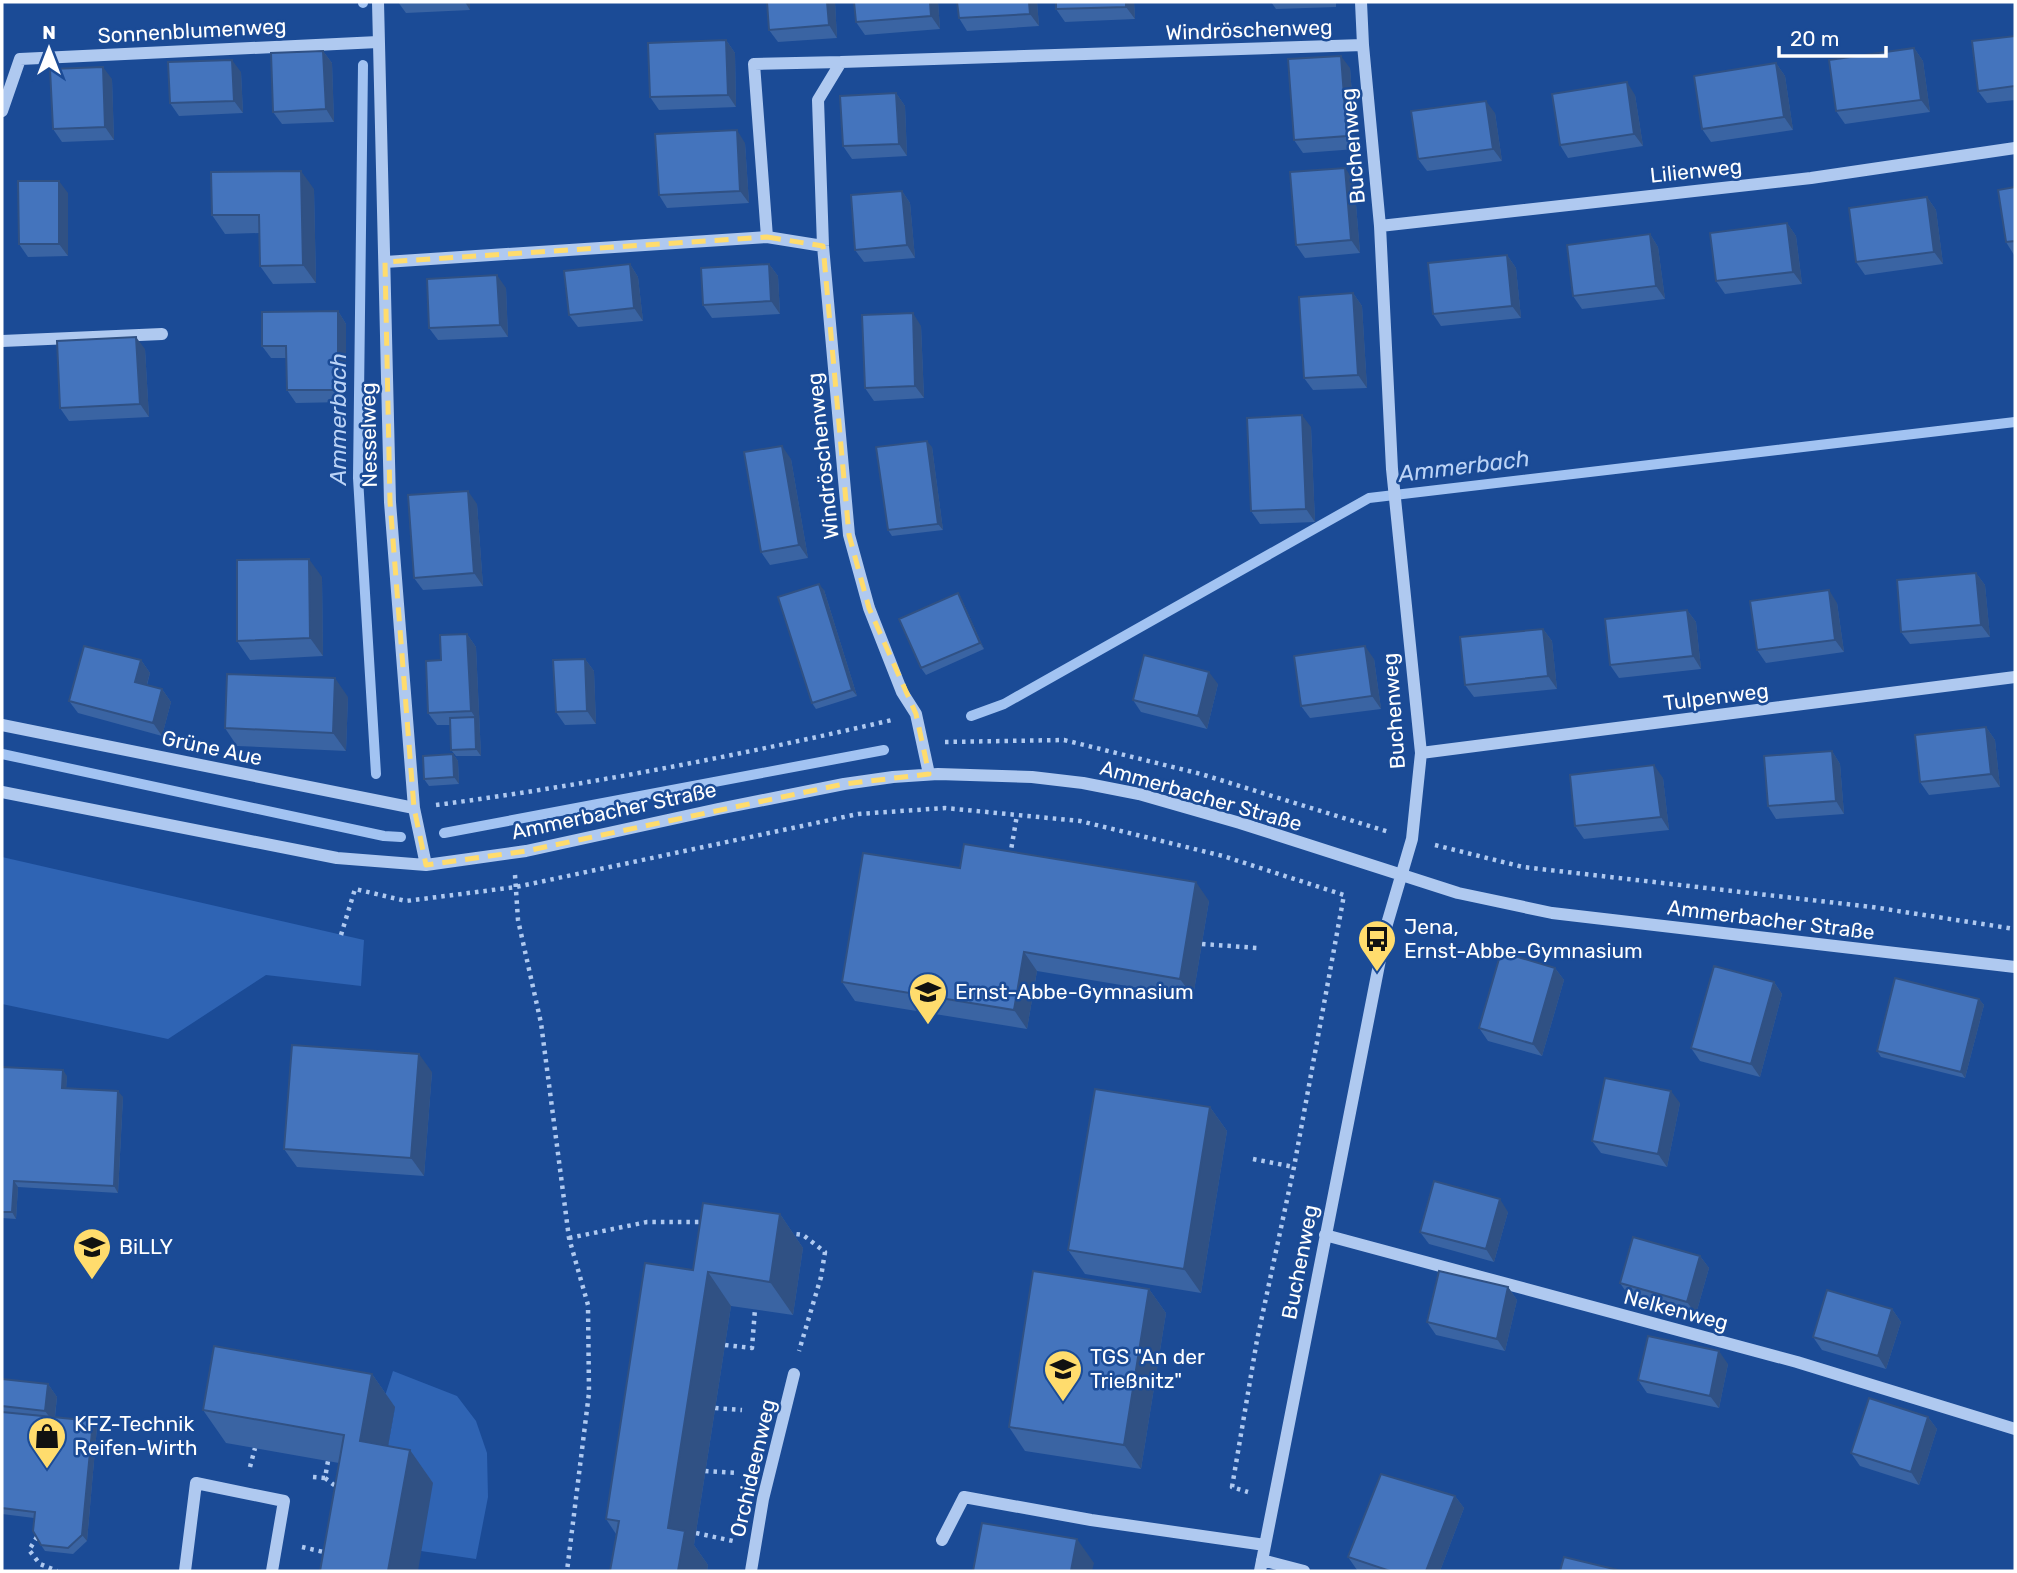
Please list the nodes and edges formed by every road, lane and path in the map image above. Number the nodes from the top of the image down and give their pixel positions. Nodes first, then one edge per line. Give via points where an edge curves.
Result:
1 (378, 2) edge
2 (1362, 2) edge
3 (378, 42) junction
4 (1363, 46) junction
5 (841, 62) junction
6 (2, 111) edge
7 (2015, 148) edge
8 (1380, 226) junction
9 (767, 237) junction
10 (823, 246) junction
11 (385, 262) junction
12 (162, 334) dead end
13 (2, 341) edge
14 (2015, 677) edge
15 (916, 714) junction
16 (2, 725) edge
17 (924, 742) junction
18 (1421, 753) junction
19 (929, 774) junction
20 (2, 792) edge
21 (414, 808) junction
22 (1017, 815) junction
23 (1412, 839) junction
24 (513, 853) junction
25 (426, 865) junction
26 (1008, 868) edge
27 (1402, 875) junction
28 (516, 887) junction
29 (2015, 929) edge
30 (341, 934) dead end
31 (1202, 943) dead end
32 (1257, 948) dead end
33 (2015, 967) edge
34 (1253, 1159) dead end
35 (1294, 1167) junction
36 (720, 1224) edge
37 (775, 1232) edge
38 (1325, 1235) junction
39 (569, 1238) junction
40 (755, 1309) edge
41 (725, 1345) dead end
42 (797, 1355) dead end
43 (794, 1374) dead end
44 (715, 1408) dead end
45 (742, 1410) dead end
46 (2015, 1429) edge
47 (255, 1448) edge
48 (328, 1461) edge
49 (250, 1467) edge
50 (705, 1471) dead end
51 (737, 1473) dead end
52 (313, 1477) edge
53 (325, 1478) junction
54 (343, 1492) edge
55 (1248, 1492) dead end
56 (696, 1534) dead end
57 (37, 1537) edge
58 (942, 1540) dead end
59 (734, 1541) dead end
60 (1265, 1545) junction
61 (302, 1547) dead end
62 (339, 1555) edge
63 (1261, 1565) edge
64 (57, 1571) edge
65 (185, 1571) edge
66 (272, 1571) edge
67 (567, 1571) edge
68 (751, 1571) edge
69 (1304, 1571) edge

1 - 3 street, Nesselweg
2 - 4 street, Buchenweg
3 - 6 street, Sonnenblumenweg via 20,59
3 - 11 street, Nesselweg
4 - 5 street, Windröschenweg
4 - 8 street, Buchenweg
5 - 9 street, Windröschenweg via 754,64
5 - 10 street, Windröschenweg via 818,100
7 - 8 street, Lilienweg via 1811,178
8 - 18 street, Buchenweg via 1392,469
9 - 10 street
9 - 11 street
10 - 15 street, Windröschenweg via 849,535 869,608 902,692
11 - 21 street, Nesselweg via 390,502
12 - 13 street
14 - 18 street, Tulpenweg
15 - 17 street, Windröschenweg
15 - 21 path via 537,792
16 - 21 street, Grüne Aue
17 - 19 street, Windröschenweg
17 - 23 path via 1064,740 1201,774
18 - 23 street, Buchenweg
19 - 24 street, Ammerbacher Straße via 844,784
19 - 27 street, Ammerbacher Straße via 1032,777 1139,794
20 - 25 street, Ammerbacher Straße via 337,858
21 - 25 street, Nesselweg
22 - 26 path
22 - 28 path via 945,808 858,814
22 - 35 path via 1080,821 1223,856 1344,895
23 - 27 street, Buchenweg
23 - 29 path via 1523,867 1872,907
24 - 25 street, Ammerbacher Straße
24 - 28 path
27 - 33 street, Ammerbacher Straße via 1458,893 1552,912
27 - 38 street, Buchenweg via 1387,924
28 - 30 path via 406,901 355,889
28 - 39 path via 518,920 541,1023
31 - 32 path
34 - 35 path
35 - 55 path via 1232,1487
36 - 39 path via 647,1222
37 - 42 path via 803,1236 825,1252
38 - 46 street, Nelkenweg via 1797,1362
38 - 60 street, Buchenweg
39 - 67 path via 587,1305 589,1393
40 - 41 path via 752,1348
43 - 68 street, Orchideenweg
44 - 45 path
47 - 49 path
48 - 53 path
50 - 51 path
52 - 53 path
53 - 54 path
56 - 59 path
57 - 64 path via 29,1550 40,1564
58 - 60 street via 964,1496
60 - 63 street, Buchenweg
61 - 62 path
63 - 69 street
65 - 66 street via 196,1483 284,1501

